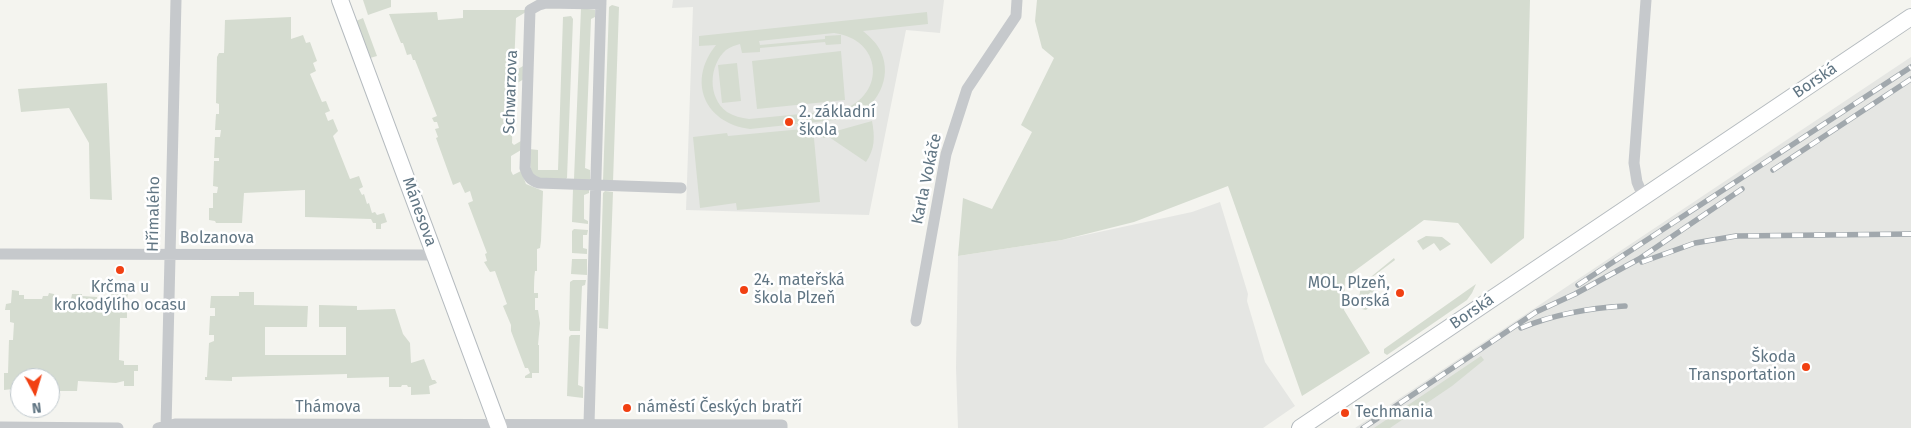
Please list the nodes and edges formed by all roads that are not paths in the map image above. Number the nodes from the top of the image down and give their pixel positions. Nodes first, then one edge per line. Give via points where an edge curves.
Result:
1 (176, 0) edge
2 (340, 0) edge
3 (1017, 0) edge
4 (1646, 0) edge
5 (601, 2) edge
6 (1911, 17) edge
7 (596, 186) junction
8 (681, 188) dead end
9 (1644, 196) junction
10 (0, 254) edge
11 (435, 254) junction
12 (170, 255) junction
13 (916, 320) dead end
14 (589, 424) junction
15 (498, 426) edge
16 (671, 426) edge
17 (782, 426) edge
18 (0, 427) edge
19 (118, 428) edge
20 (163, 428) edge
21 (1300, 428) edge

1 - 12 street, Hřímalého
2 - 11 street, Mánesova
3 - 13 street, Karla Vokáče via 1016,16 967,89 946,154
4 - 9 street via 1634,163 1637,182
5 - 7 street, Schwarzova
5 - 7 street, Schwarzova via 546,3 530,10 526,124 527,176 539,183
6 - 9 street, Borská
7 - 8 street, Schwarzova
7 - 14 street, Schwarzova
9 - 21 street, Borská
10 - 12 street, Bolzanova
11 - 12 street, Bolzanova
11 - 15 street, Mánesova
12 - 20 street, Hřímalého
14 - 15 street
14 - 16 street
15 - 20 street, Thámova via 174,424
16 - 17 street
18 - 19 street

